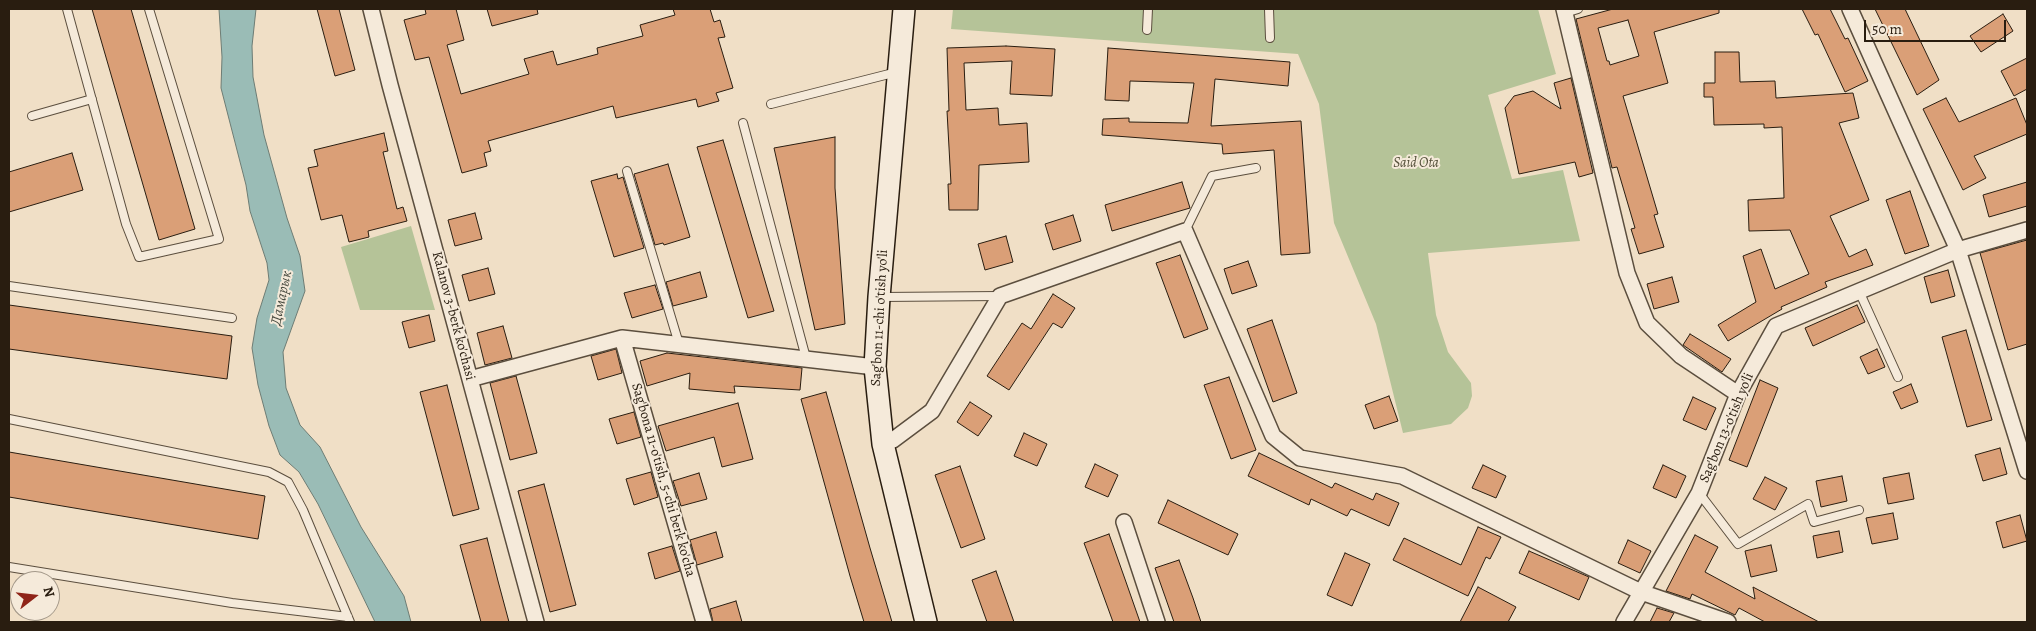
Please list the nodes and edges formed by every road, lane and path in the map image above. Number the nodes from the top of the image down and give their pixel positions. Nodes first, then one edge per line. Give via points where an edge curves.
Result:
1 (67, 9) edge
2 (149, 9) edge
3 (371, 9) edge
4 (904, 9) edge
5 (1148, 9) edge
6 (1268, 9) edge
7 (1850, 9) edge
8 (1569, 10) edge
9 (1147, 30) dead end
10 (1270, 38) dead end
11 (899, 71) junction
12 (92, 99) junction
13 (771, 104) dead end
14 (32, 116) dead end
15 (743, 123) dead end
16 (1256, 168) dead end
17 (627, 171) dead end
18 (2027, 230) edge
19 (1185, 231) junction
20 (1958, 250) junction
21 (9, 286) edge
22 (1858, 291) junction
23 (1000, 296) junction
24 (879, 297) junction
25 (232, 318) dead end
26 (622, 338) junction
27 (679, 344) junction
28 (806, 358) junction
29 (875, 367) junction
30 (1898, 377) dead end
31 (470, 379) junction
32 (1738, 394) junction
33 (9, 419) edge
34 (883, 444) junction
35 (2027, 471) edge
36 (1699, 493) junction
37 (1860, 510) dead end
38 (1124, 522) dead end
39 (9, 567) edge
40 (1641, 592) junction
41 (349, 620) edge
42 (536, 622) edge
43 (704, 622) edge
44 (926, 622) edge
45 (1157, 622) edge
46 (1624, 622) edge
47 (1728, 622) edge

1 - 12 lane
2 - 12 lane via 219,239 139,257 126,224
3 - 31 street, Kalanov 3-berk ko'chasi
4 - 11 main road, Sag'bon 11-chi o'tish yo'li
5 - 9 lane
6 - 10 lane
7 - 20 street
8 - 32 street via 1627,274 1647,323 1681,356
11 - 13 lane
11 - 24 main road, Sag'bon 11-chi o'tish yo'li
12 - 14 lane
15 - 28 lane
16 - 19 lane via 1212,176
17 - 27 lane
18 - 20 street, Sag'bon 13-o'tish yo'li
19 - 23 street
19 - 40 street via 1273,436 1300,458 1402,476
20 - 22 street, Sag'bon 13-o'tish yo'li
20 - 35 street
21 - 25 lane
22 - 30 lane
22 - 32 street, Sag'bon 13-o'tish yo'li via 1776,326
23 - 24 lane
23 - 34 street via 932,410
24 - 29 main road, Sag'bon 11-chi o'tish yo'li
26 - 27 street
26 - 31 street
26 - 43 street, Sag'bona 11-o'tish, 5-chi berk ko'cha
27 - 28 street
28 - 29 street
29 - 34 main road, Sag'bon 11-chi o'tish yo'li
31 - 42 street, Kalanov 3-berk ko'chasi
32 - 36 street, Sag'bon 13-o'tish yo'li
33 - 41 lane via 269,472 288,482
34 - 44 main road, Sag'bon 11-chi o'tish yo'li
36 - 37 lane via 1738,544 1808,504 1814,522
36 - 40 street, Sag'bon 13-o'tish yo'li
38 - 45 street
39 - 41 lane
40 - 46 street, Sag'bon 13-o'tish yo'li
40 - 47 street

